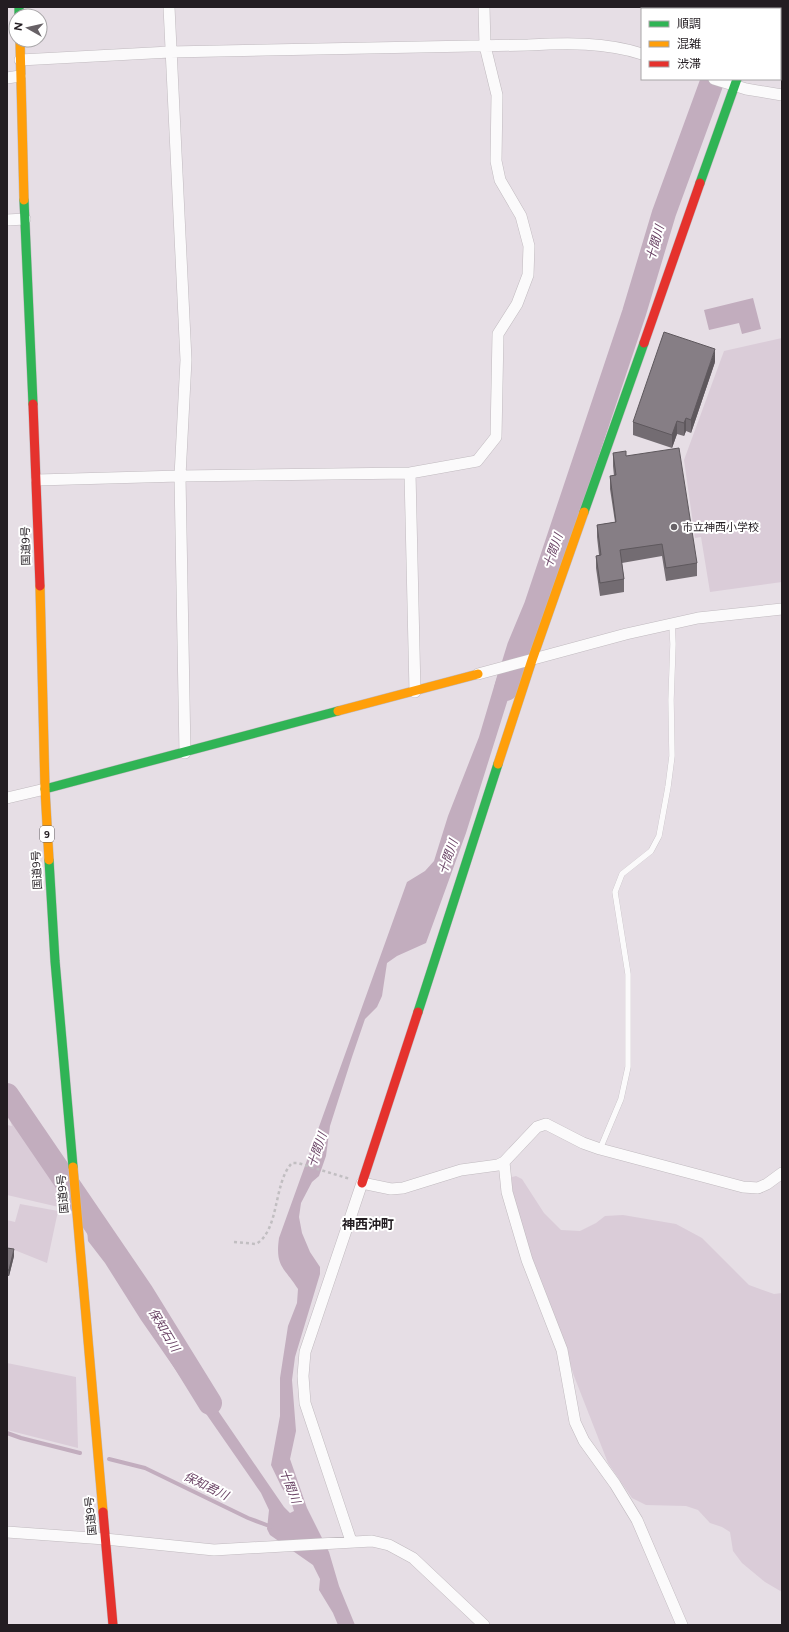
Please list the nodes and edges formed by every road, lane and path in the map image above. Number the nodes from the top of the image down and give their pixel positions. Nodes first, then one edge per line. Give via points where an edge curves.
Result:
1 (169, 7) edge
2 (484, 7) edge
3 (485, 46) junction
4 (20, 48) edge
5 (170, 52) junction
6 (641, 54) edge
7 (20, 60) junction
8 (20, 76) junction
9 (7, 78) edge
10 (719, 80) edge
11 (734, 83) edge
12 (782, 95) edge
13 (25, 219) junction
14 (7, 220) edge
15 (410, 473) junction
16 (180, 476) junction
17 (37, 480) junction
18 (782, 609) edge
19 (672, 624) junction
20 (529, 661) junction
21 (478, 674) joint
22 (415, 692) junction
23 (185, 753) junction
24 (45, 789) junction
25 (7, 798) edge
26 (600, 1149) junction
27 (504, 1162) junction
28 (782, 1173) edge
29 (351, 1180) dead end
30 (362, 1183) junction
31 (234, 1242) dead end
32 (7, 1532) edge
33 (105, 1539) junction
34 (348, 1541) junction
35 (113, 1625) edge
36 (484, 1625) edge
37 (682, 1625) edge

1 - 5 street
2 - 3 street
3 - 5 street
3 - 6 street via 574,43 626,49
3 - 15 street via 496,95 496,161 500,180 521,216 528,246 528,275 517,304 498,334 496,437 477,461
4 - 7 main road, 国道9号 / 9
5 - 7 street
5 - 16 street via 186,360
7 - 8 main road, 国道9号 / 9
8 - 9 street
8 - 13 main road, 国道9号 / 9
10 - 11 street
11 - 12 street
11 - 20 main road
13 - 14 street
13 - 17 main road, 国道9号 / 9
15 - 16 street
15 - 22 street
16 - 17 street
16 - 23 street
17 - 24 main road, 国道9号 / 9
18 - 19 street via 712,616
19 - 20 street
19 - 26 lane via 672,756 659,836 651,851 622,874 615,892 628,974 628,1067 621,1099
20 - 21 street
20 - 30 main road
21 - 22 main road
22 - 23 main road
23 - 24 main road
24 - 25 street
24 - 33 main road, 国道9号 / 9 via 55,961
26 - 27 street via 543,1124 537,1127
26 - 28 street via 743,1187 758,1188
27 - 30 street via 461,1170 403,1188 391,1189
27 - 37 street via 507,1192 527,1260 562,1350 575,1422 584,1441 637,1520
29 - 31 path via 292,1163 285,1172 270,1225 263,1239 256,1244
30 - 34 street via 307,1346 304,1363 305,1403
32 - 33 street
33 - 34 street via 214,1550
33 - 35 main road, 国道9号 / 9
34 - 36 street via 379,1542 402,1551 413,1558

